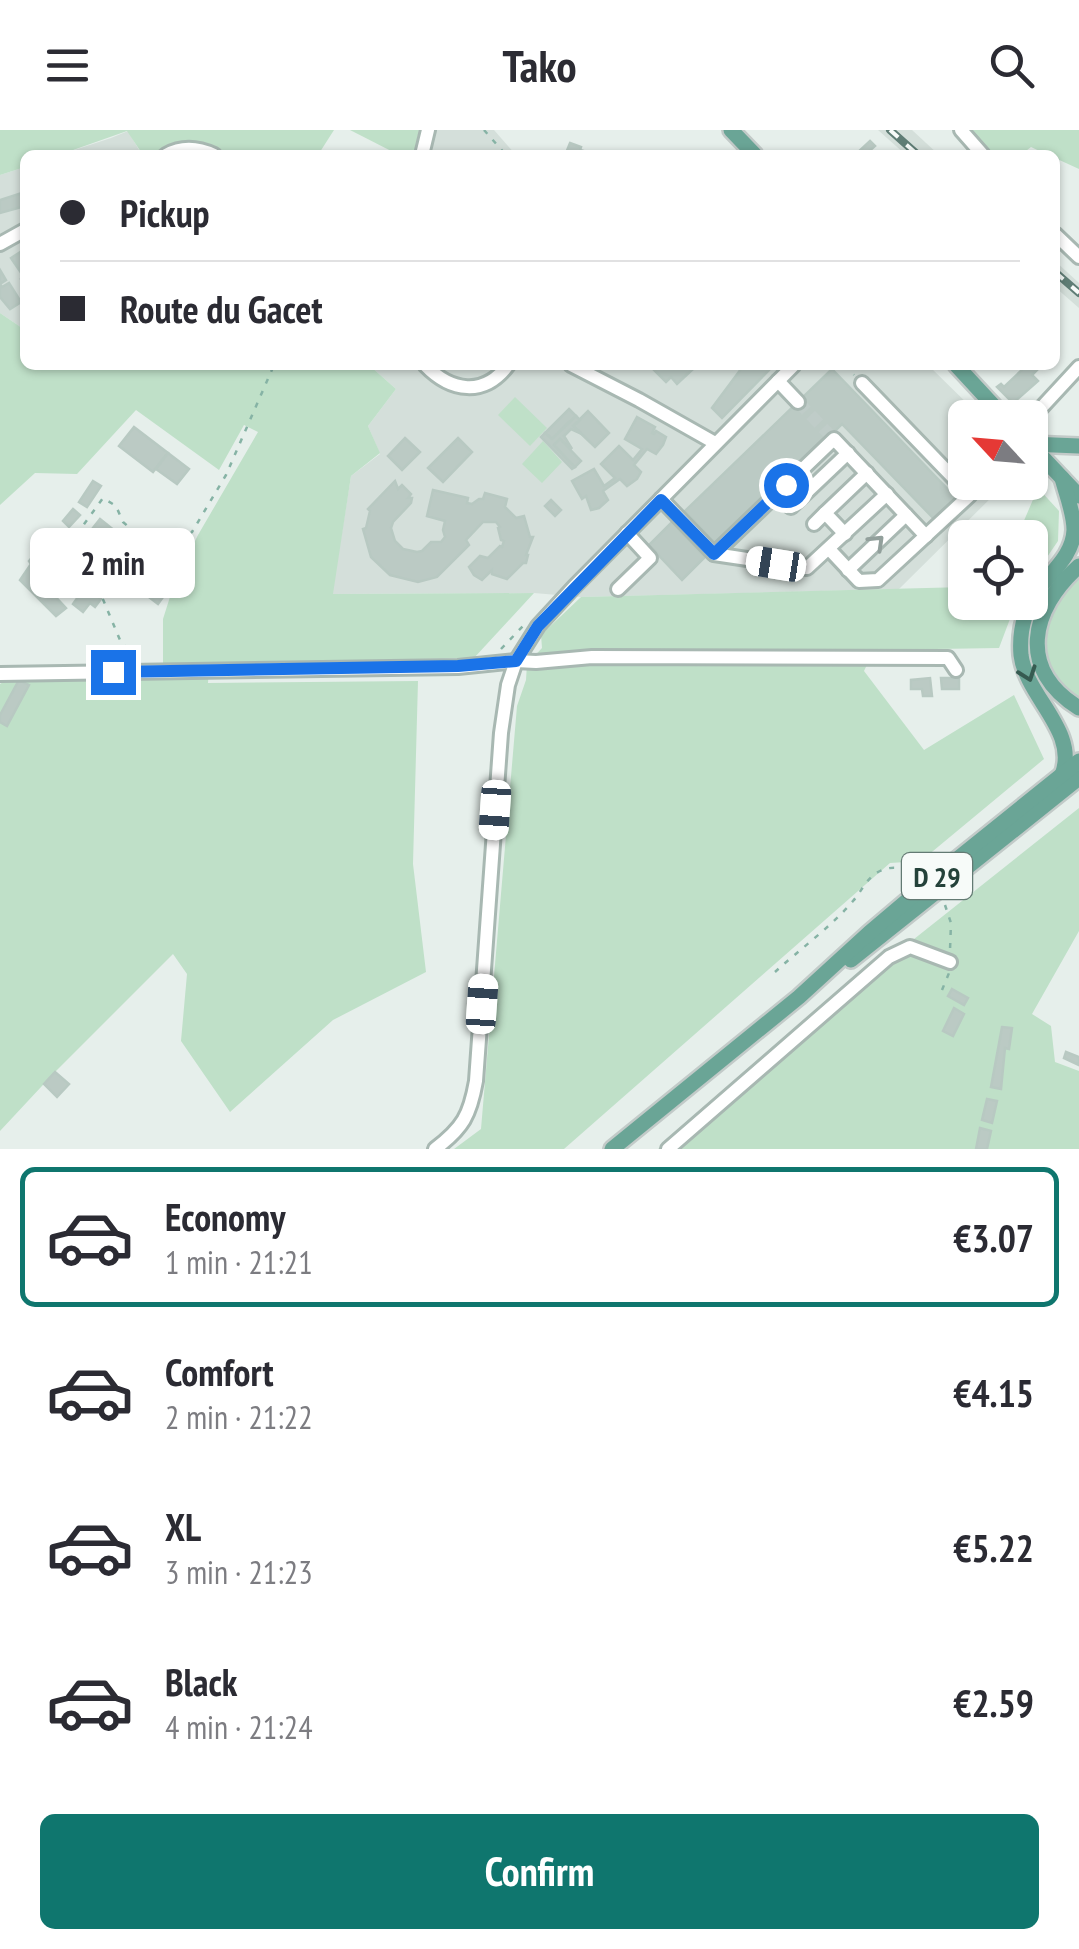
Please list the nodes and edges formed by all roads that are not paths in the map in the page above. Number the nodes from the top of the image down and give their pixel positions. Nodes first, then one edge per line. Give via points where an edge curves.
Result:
1 (731, 130) edge
2 (962, 130) edge
3 (175, 150) edge
4 (201, 150) edge
5 (751, 150) edge
6 (979, 150) edge
7 (1060, 239) edge
8 (1079, 257) edge
9 (1079, 367) edge
10 (430, 370) edge
11 (504, 370) edge
12 (581, 370) edge
13 (789, 370) edge
14 (961, 370) edge
15 (778, 380) junction
16 (862, 383) dead end
17 (988, 400) edge
18 (1048, 401) edge
19 (798, 402) tunnel mouth
20 (715, 444) junction
21 (1048, 445) edge
22 (1079, 446) edge
23 (848, 453) junction
24 (1048, 463) edge
25 (867, 473) junction
26 (1062, 478) junction
27 (886, 494) junction
28 (1079, 496) edge
29 (661, 500) junction
30 (791, 507) dead end
31 (826, 514) junction
32 (906, 515) junction
33 (814, 524) dead end
34 (627, 533) junction
35 (845, 534) junction
36 (926, 536) junction
37 (828, 549) junction
38 (714, 554) junction
39 (1074, 556) edge
40 (848, 570) junction
41 (618, 589) dead end
42 (516, 661) junction
43 (956, 670) dead end
44 (0, 674) edge
45 (1079, 708) edge
46 (1079, 761) edge
47 (1072, 778) edge
48 (950, 962) dead end
49 (435, 1149) edge
50 (612, 1149) edge
51 (668, 1149) edge

1 - 5 main road
2 - 6 street
3 - 4 street
7 - 8 street
9 - 18 street
10 - 11 street via 454,386 474,387 493,382
12 - 20 street
13 - 15 street
14 - 17 main road
15 - 19 street
15 - 20 street
16 - 36 street via 970,494
20 - 29 street
21 - 22 main road
23 - 25 street
23 - 30 street
23 - 38 street via 832,437
24 - 26 main road
25 - 27 street
25 - 31 street
26 - 28 main road
26 - 39 main road
27 - 32 street
27 - 35 street
29 - 34 street
29 - 38 street
31 - 33 street
31 - 35 street
32 - 36 street
40 -> 32 street
34 - 41 street via 650,558
34 - 42 street via 538,626
35 - 37 street
36 - 40 street via 878,580 859,581
37 - 38 street via 807,568
37 - 40 street
39 - 45 main road via 1039,624 1037,648 1048,682
39 -> 47 main road via 1037,592 1020,642 1030,685 1063,741
42 - 43 street via 948,658
42 - 44 street
42 - 49 street via 500,733 476,1081 464,1122
46 - 47 main road, D 29
47 - 50 main road, D 29 via 869,932
48 - 51 street via 910,947 888,957

